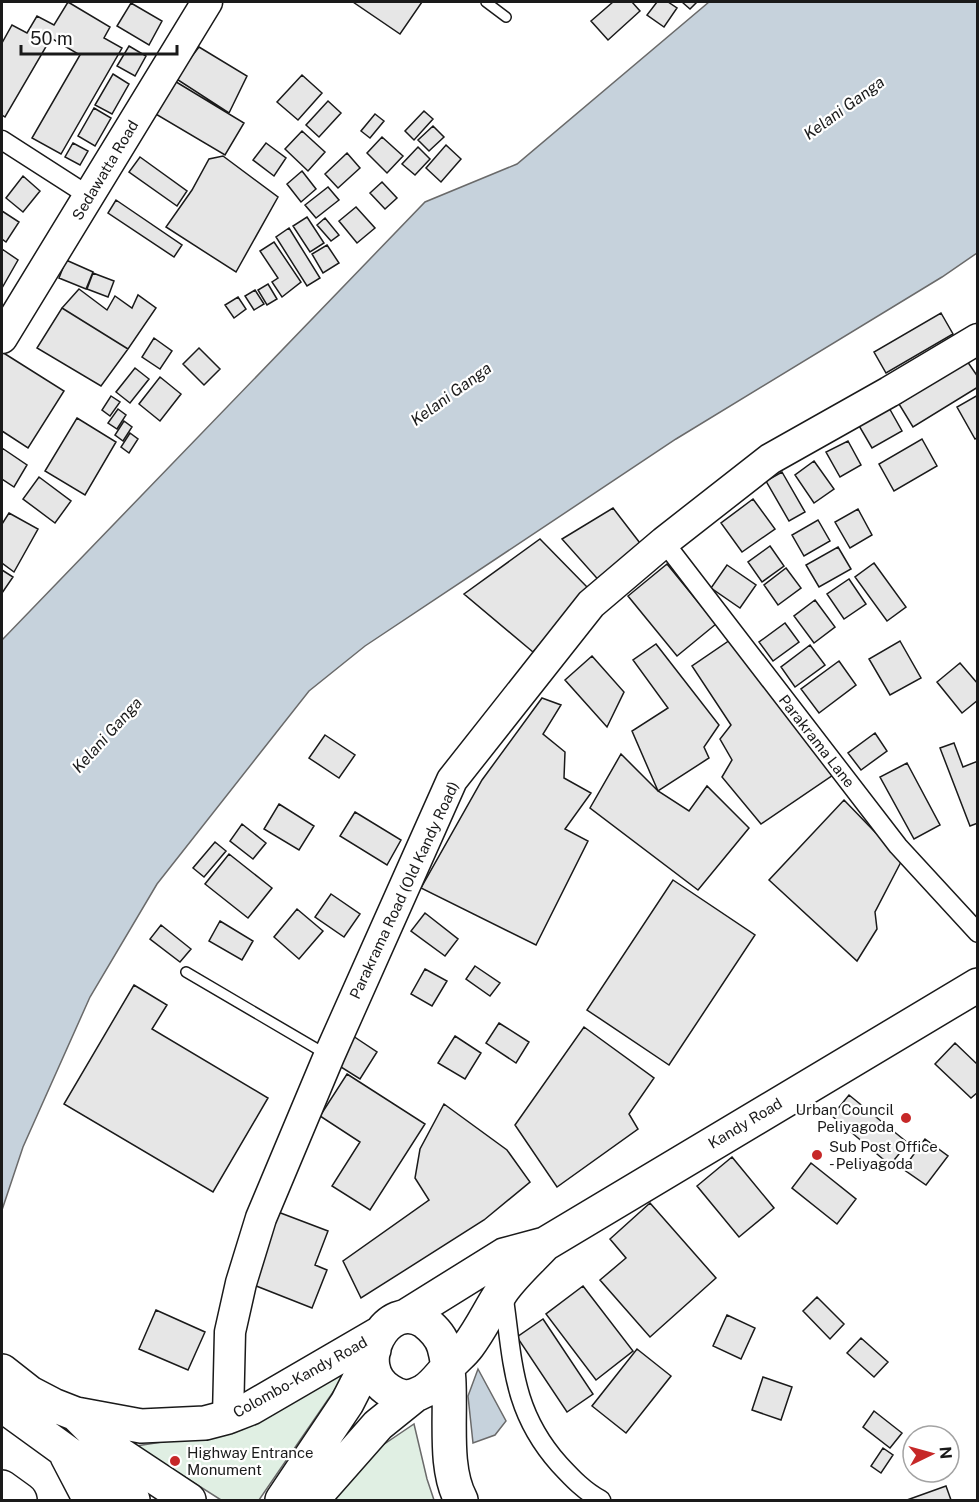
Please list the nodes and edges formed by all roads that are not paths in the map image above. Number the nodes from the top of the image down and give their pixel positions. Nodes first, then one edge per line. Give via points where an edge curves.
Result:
1 (207, 2) edge
2 (486, 2) edge
3 (507, 17) dead end
4 (2, 140) edge
5 (89, 196) junction
6 (3, 331) edge
7 (978, 339) edge
8 (664, 542) junction
9 (978, 933) edge
10 (186, 972) dead end
11 (978, 985) edge
12 (329, 1056) junction
13 (545, 1244) junction
14 (503, 1290) junction
15 (387, 1333) junction
16 (448, 1366) junction
17 (2, 1371) edge
18 (414, 1396) junction
19 (2, 1405) edge
20 (76, 1414) junction
21 (228, 1417) junction
22 (65, 1452) junction
23 (2, 1487) edge
24 (20, 1500) edge
25 (90, 1500) edge
26 (133, 1500) edge
27 (189, 1500) edge
28 (282, 1500) edge
29 (312, 1500) edge
30 (461, 1500) edge
31 (601, 1500) edge

1 - 5 main road, Sedawatta Road
2 - 3 lane
4 - 5 street
5 - 6 main road, Sedawatta Road
7 - 8 main road, Parakrama Road (Old Kandy Road) via 770,459
8 - 9 street, Parakrama Lane via 897,846
8 - 12 main road, Parakrama Road (Old Kandy Road) via 591,604 452,780
10 - 12 lane
11 - 13 highway, Kandy Road
12 - 21 main road, Parakrama Road (Old Kandy Road) via 261,1218 241,1282 230,1332
13 - 14 highway, Kandy Road
13 - 15 highway, Kandy Road via 504,1255
14 - 16 highway, Kandy Road via 468,1347
14 - 31 street via 517,1390 530,1424 570,1476
15 - 16 highway via 421,1319 437,1332
15 - 18 highway via 373,1368 378,1382 396,1395
15 - 21 highway, Colombo-Kandy Road
15 - 28 highway via 347,1403
16 - 18 highway via 429,1389
16 - 30 highway via 450,1450
17 - 20 highway via 30,1393
18 - 29 highway via 378,1425
19 - 22 highway
20 - 21 highway, Colombo-Kandy Road via 141,1426 205,1423
20 - 27 highway via 109,1447
22 - 25 highway
22 - 26 highway
23 - 24 highway

